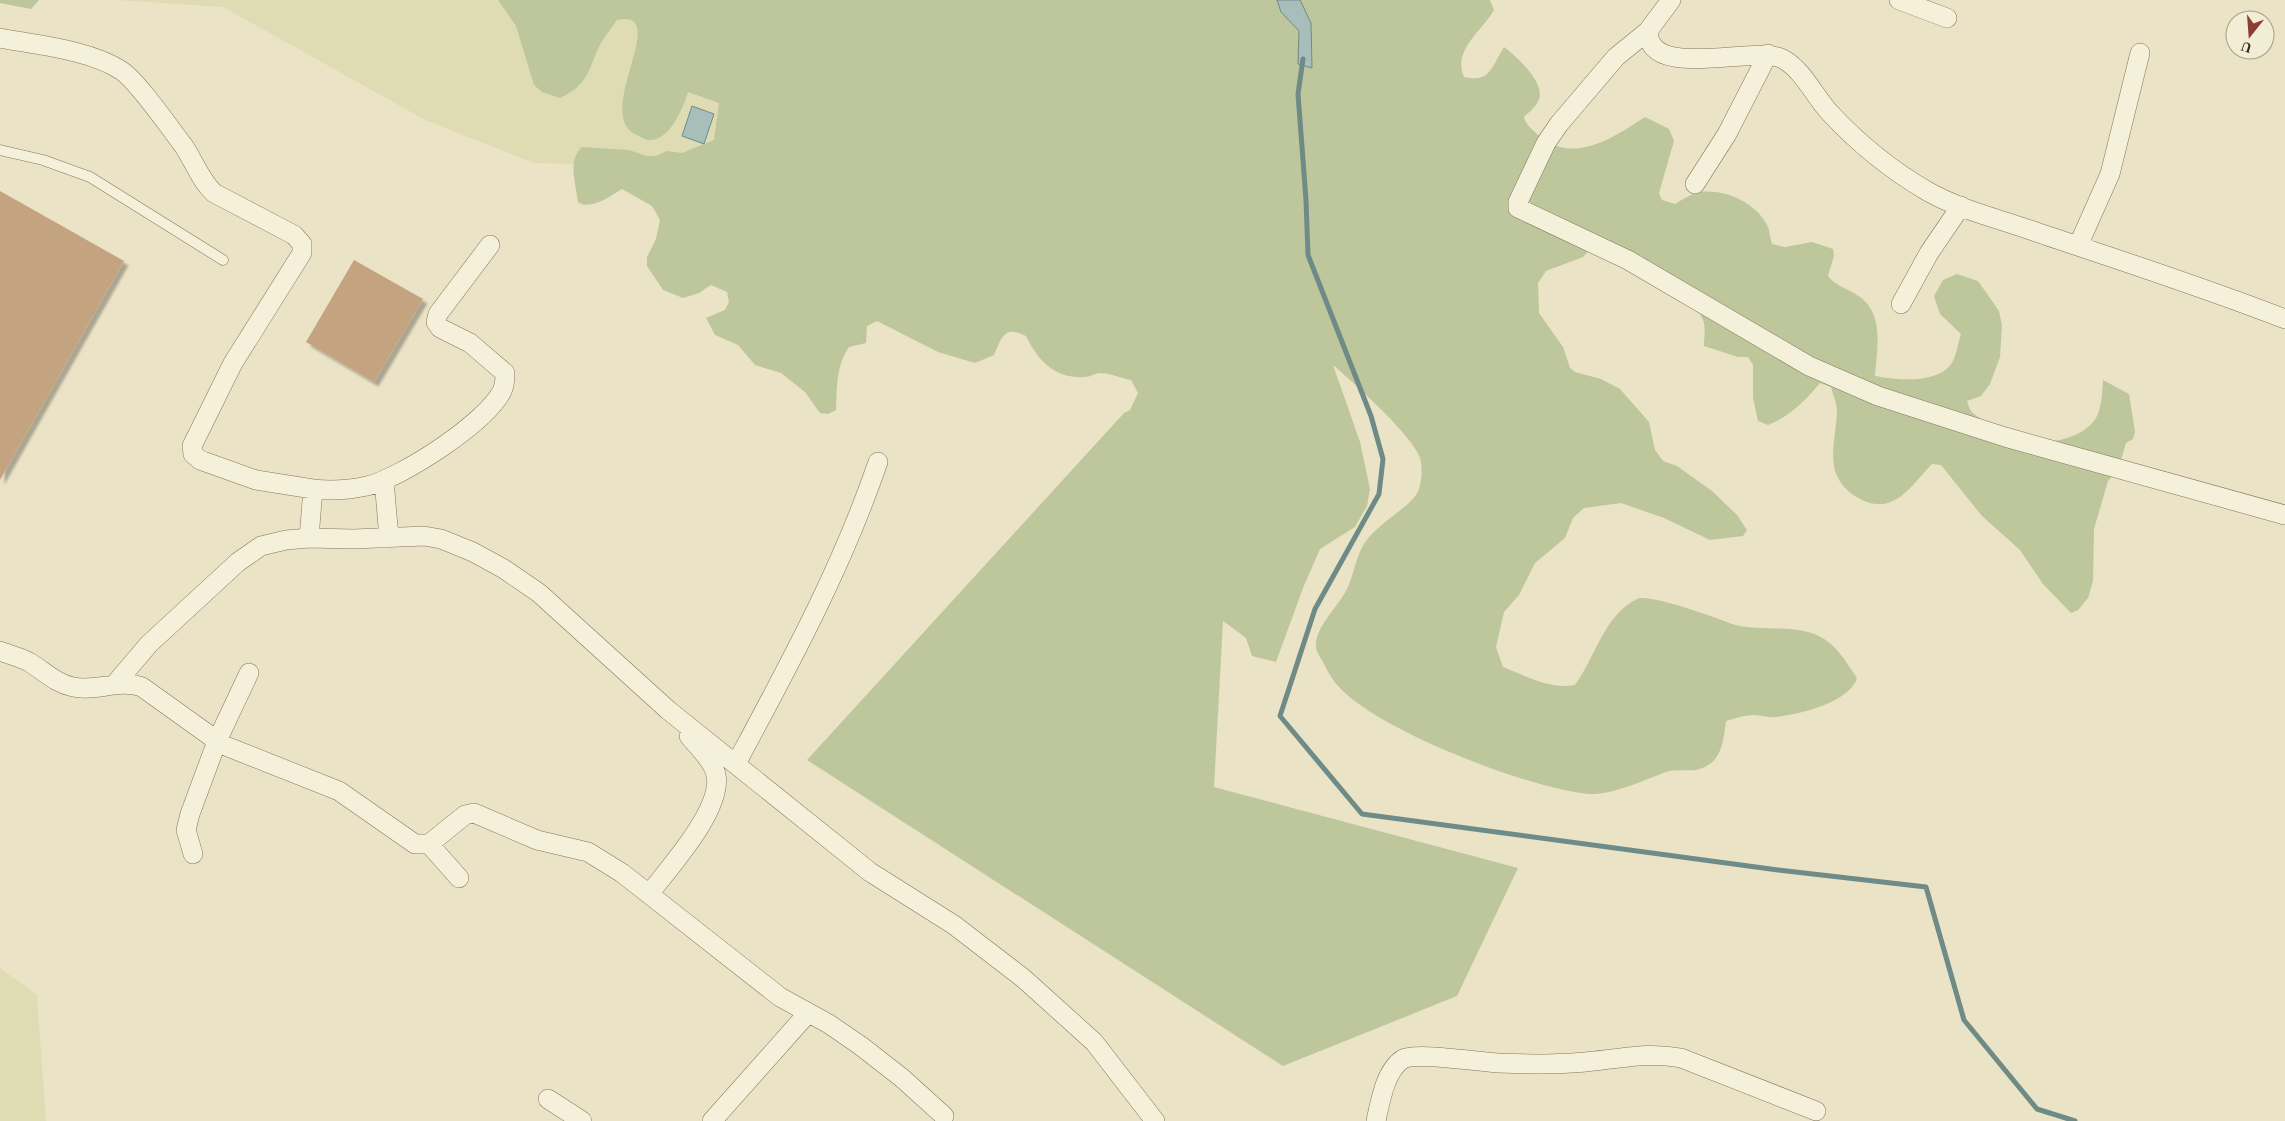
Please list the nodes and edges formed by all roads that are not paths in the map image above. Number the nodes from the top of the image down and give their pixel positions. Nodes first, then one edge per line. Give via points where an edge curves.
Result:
1 (1670, 0) edge
2 (1899, 0) edge
3 (1946, 18) dead end
4 (1648, 31) junction
5 (0, 38) edge
6 (2140, 53) dead end
7 (1768, 54) junction
8 (0, 150) edge
9 (1695, 184) dead end
10 (1962, 206) junction
11 (490, 245) dead end
12 (2078, 246) junction
13 (223, 260) dead end
14 (1901, 304) dead end
15 (2285, 319) edge
16 (878, 462) dead end
17 (384, 480) junction
18 (314, 489) junction
19 (2285, 515) edge
20 (309, 538) junction
21 (389, 538) junction
22 (0, 651) edge
23 (249, 673) dead end
24 (115, 684) junction
25 (668, 710) junction
26 (217, 741) junction
27 (736, 764) junction
28 (429, 844) junction
29 (193, 854) dead end
30 (460, 878) dead end
31 (649, 894) junction
32 (808, 1013) junction
33 (548, 1099) dead end
34 (1816, 1111) dead end
35 (944, 1116) dead end
36 (582, 1121) edge
37 (712, 1121) edge
38 (1155, 1121) edge
39 (1376, 1121) edge

1 - 4 street
2 - 3 street
4 - 7 street via 1654,47 1675,56 1702,59
4 - 19 street via 1616,57 1556,128 1546,142 1518,208 1628,260 1809,366 1878,396 2005,437
5 - 18 street via 97,59 122,71 136,84 183,146 205,184 214,193 294,235 302,244 302,253 234,363 192,446 193,454 200,460 256,480
6 - 12 street via 2110,174
7 - 9 street via 1727,134
7 - 10 street via 1790,63 1828,111 1883,161 1927,191
8 - 13 lane via 43,160 90,177
10 - 12 street
10 - 14 street via 1929,253
11 - 17 street via 438,314 436,322 440,328 470,343 505,373 502,392 462,433
12 - 15 street
16 - 27 street via 866,500 822,600
17 - 18 street via 340,490
17 - 21 street
18 - 20 street
20 - 21 street
20 - 24 street via 261,546 238,562 149,644
21 - 25 street via 424,536 441,539 504,569 539,593
22 - 24 street via 24,659 57,681 71,686 87,688
23 - 26 street
24 - 26 street via 134,684 146,689
25 - 27 street
25 - 31 street via 714,770 718,785 711,808
26 - 28 street via 334,789 415,844
26 - 29 street via 188,822 187,836
27 - 38 street via 870,872 954,925 1023,978 1094,1042
28 - 30 street
28 - 31 street via 465,815 480,814 537,840 588,852
31 - 32 street via 780,997
32 - 35 street via 861,1046
32 - 37 street
33 - 36 street
34 - 39 street via 1689,1061 1660,1054 1542,1064 1422,1057 1404,1058 1396,1066 1389,1077

